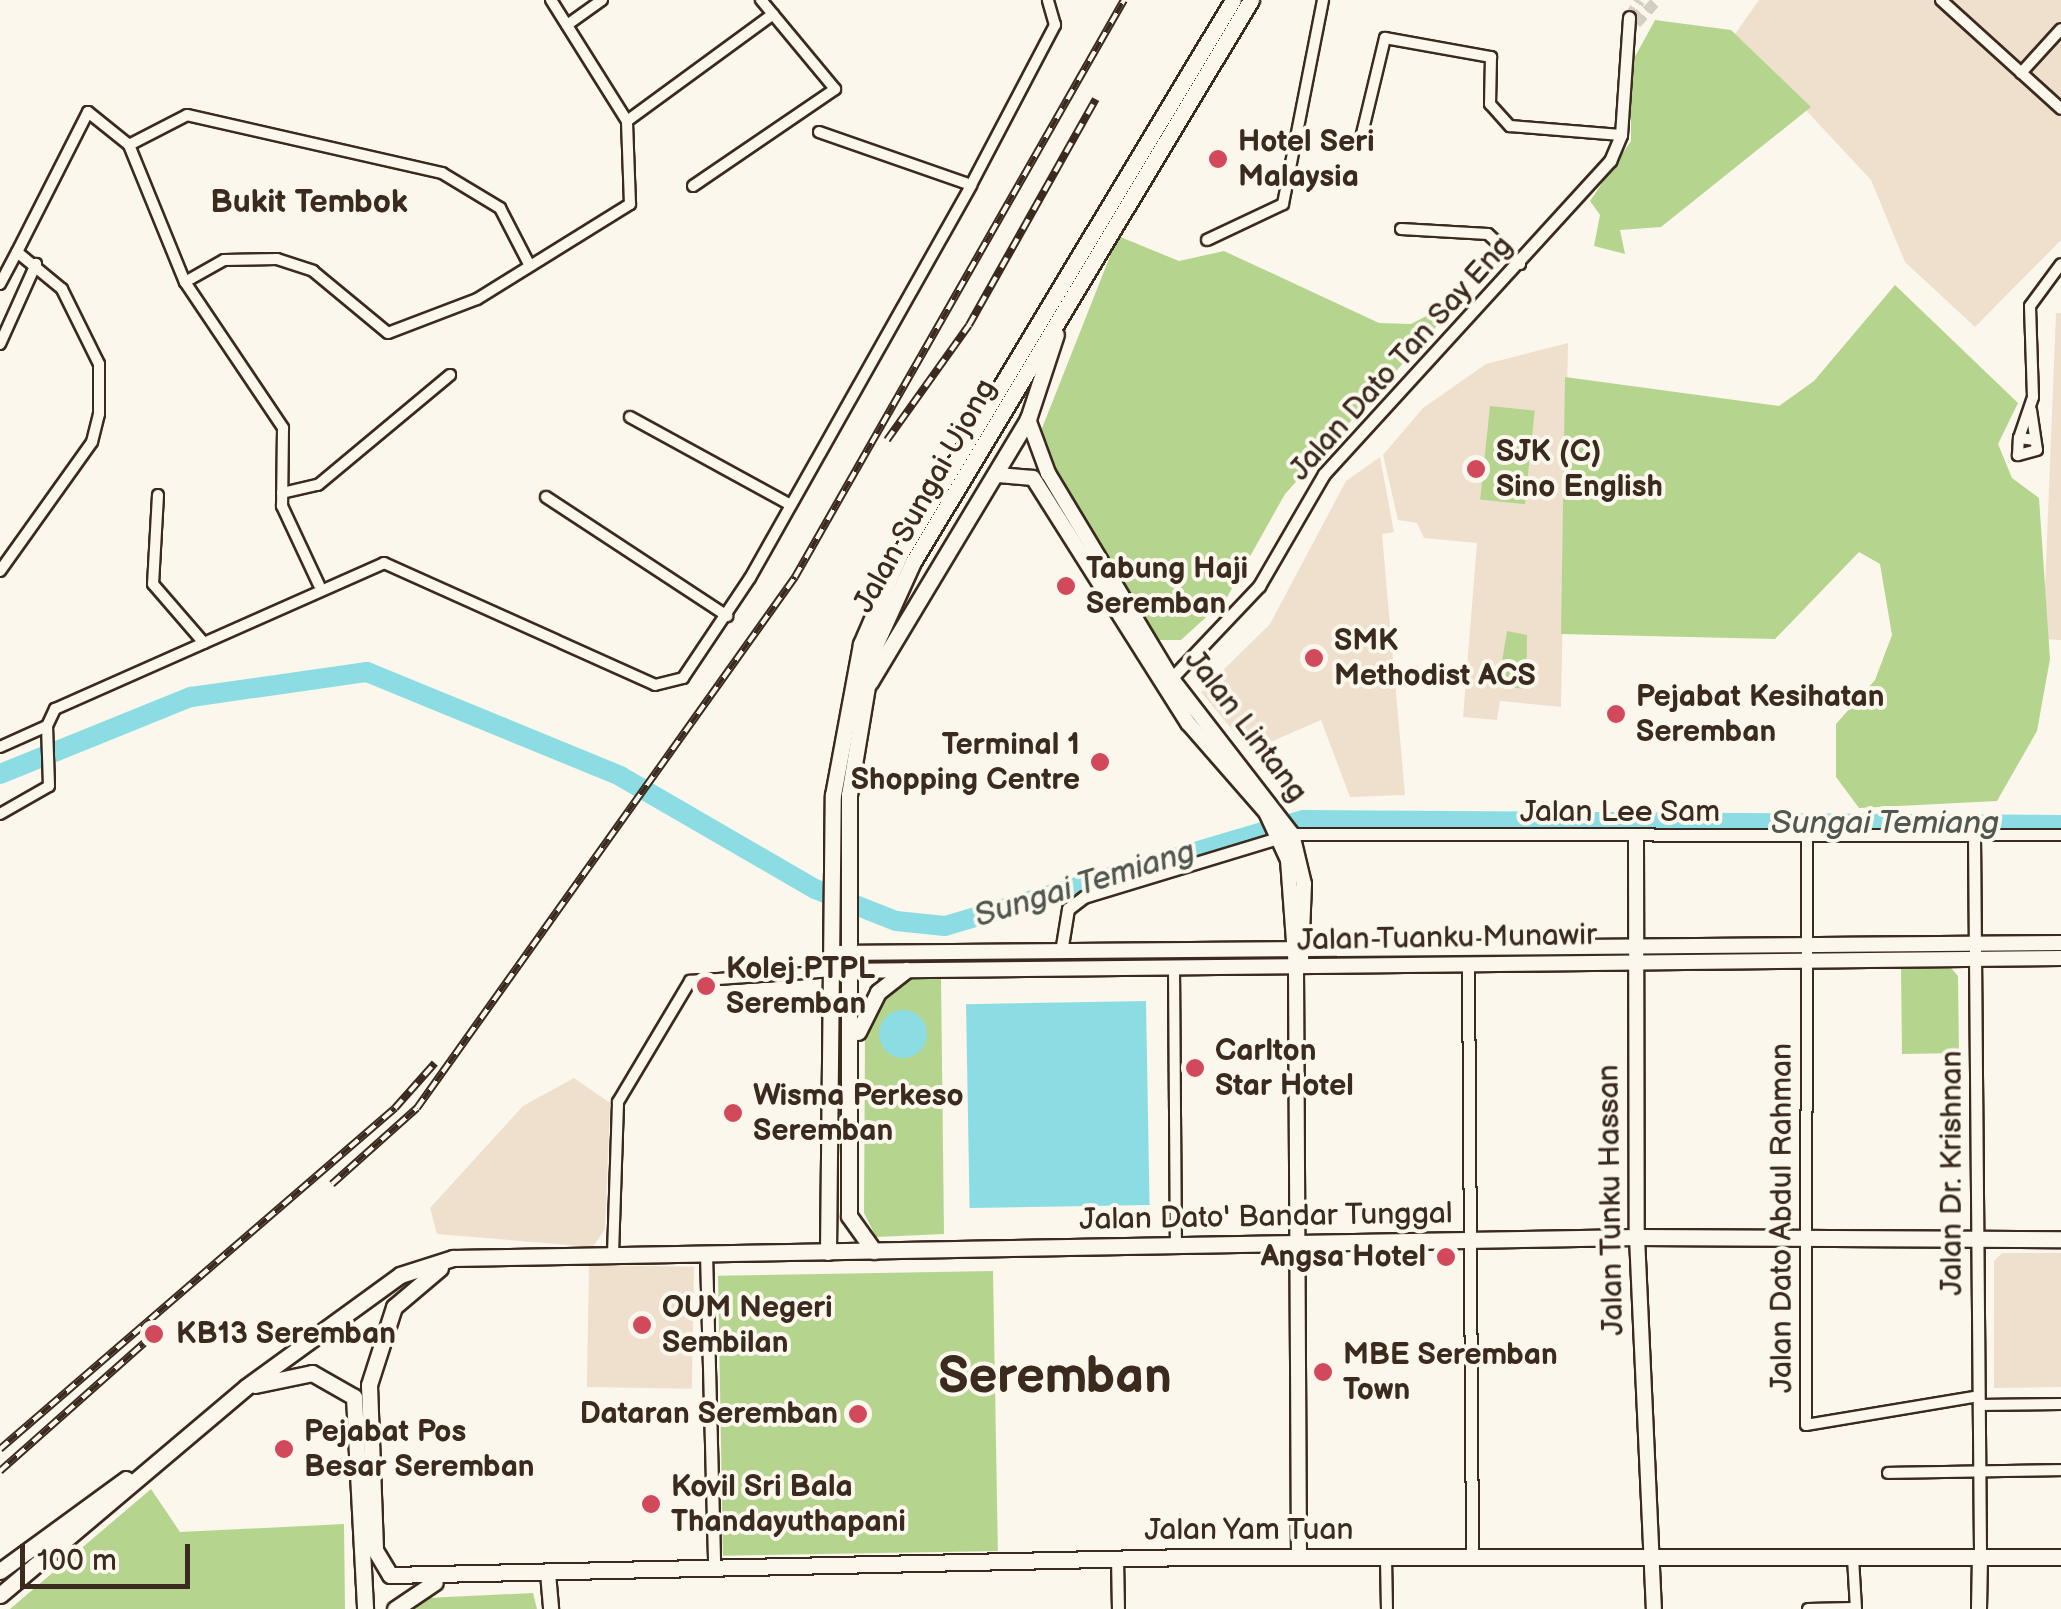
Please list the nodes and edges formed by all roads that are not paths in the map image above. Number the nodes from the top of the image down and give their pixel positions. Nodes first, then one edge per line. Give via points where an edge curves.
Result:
1 (552, 0) edge
2 (602, 0) edge
3 (762, 0) edge
4 (1048, 0) edge
5 (1234, 0) edge
6 (1251, 0) edge
7 (1323, 0) edge
8 (1942, 0) edge
9 (773, 14) junction
10 (1632, 20) tunnel mouth
11 (567, 25) junction
12 (2061, 29) edge
13 (2022, 73) junction
14 (2061, 109) edge
15 (627, 122) junction
16 (819, 132) dead end
17 (1621, 135) junction
18 (1361, 138) dead end
19 (129, 145) junction
20 (971, 185) junction
21 (693, 186) dead end
22 (1401, 228) dead end
23 (1207, 240) dead end
24 (17, 252) junction
25 (36, 264) junction
26 (1520, 264) junction
27 (2061, 264) edge
28 (530, 266) junction
29 (186, 282) junction
30 (0, 284) edge
31 (1062, 311) junction
32 (0, 344) edge
33 (450, 375) dead end
34 (2031, 410) junction
35 (630, 417) dead end
36 (1028, 419) junction
37 (2018, 438) junction
38 (2036, 440) junction
39 (998, 475) junction
40 (282, 494) junction
41 (158, 495) dead end
42 (546, 496) dead end
43 (787, 503) junction
44 (1068, 504) junction
45 (1055, 514) junction
46 (0, 571) edge
47 (319, 585) junction
48 (727, 616) junction
49 (204, 642) junction
50 (1168, 682) junction
51 (861, 696) junction
52 (47, 726) junction
53 (0, 747) edge
54 (0, 814) edge
55 (1284, 831) junction
56 (1974, 835) junction
57 (2061, 835) edge
58 (1807, 837) junction
59 (1636, 838) junction
60 (2061, 943) edge
61 (1636, 946) junction
62 (1975, 948) junction
63 (1299, 950) junction
64 (1807, 951) junction
65 (1060, 952) junction
66 (834, 953) junction
67 (853, 953) junction
68 (2061, 958) edge
69 (1636, 962) junction
70 (1468, 965) junction
71 (1296, 968) junction
72 (1174, 969) junction
73 (906, 970) junction
74 (834, 971) junction
75 (853, 971) junction
76 (852, 1051) junction
77 (1636, 1236) junction
78 (1807, 1239) junction
79 (1978, 1239) junction
80 (2061, 1239) edge
81 (1470, 1240) junction
82 (1298, 1244) junction
83 (1176, 1246) junction
84 (828, 1252) junction
85 (874, 1252) junction
86 (706, 1253) junction
87 (613, 1254) junction
88 (471, 1256) junction
89 (246, 1387) junction
90 (1979, 1401) junction
91 (2061, 1404) edge
92 (162, 1458) junction
93 (2061, 1470) edge
94 (1888, 1472) dead end
95 (1979, 1472) junction
96 (1980, 1556) junction
97 (1299, 1557) junction
98 (2061, 1557) edge
99 (1117, 1558) junction
100 (1386, 1558) junction
101 (1854, 1558) junction
102 (1472, 1559) junction
103 (1646, 1561) junction
104 (714, 1567) junction
105 (0, 1571) edge
106 (548, 1574) junction
107 (438, 1580) junction
108 (0, 1595) edge
109 (365, 1609) edge
110 (394, 1609) edge
111 (550, 1609) edge
112 (1118, 1609) edge
113 (1387, 1609) edge
114 (1654, 1609) edge
115 (1808, 1609) edge
116 (1855, 1609) edge
117 (1979, 1609) edge

1 - 11 street
2 - 11 street
3 - 9 street
4 - 20 street via 1055,25
5 - 66 highway, Jalan Sungai Ujong via 878,600 835,764
6 - 31 highway, Jalan Sungai Ujong
7 - 23 street via 1283,204
8 - 13 street
9 - 15 street
9 - 21 street via 835,89
10 - 17 street via 1623,44
11 - 15 street
12 - 13 street
13 - 14 street
15 - 28 street via 630,204
16 - 20 street
17 - 18 street via 1510,126 1490,104 1491,56 1384,38
17 - 26 street, Jalan Dato Tan Say Eng
19 - 24 street via 88,112
19 - 28 street via 187,115 442,174 500,208
19 - 29 street
20 - 43 street
22 - 26 street via 1488,234
24 - 25 street
24 - 30 street
25 - 32 street
25 - 46 street via 62,289 104,387 92,442
26 - 50 street, Jalan Dato Tan Say Eng via 1324,474 1258,586
27 - 34 street via 2027,319
28 - 29 street via 477,299 388,333 313,270 277,259 224,260
29 - 40 street via 284,428
31 - 36 highway
31 - 51 highway, Jalan Sungai Ujong via 914,562
33 - 40 street via 318,485
34 - 37 street
34 - 38 street
35 - 43 street
36 - 39 highway
36 - 44 main road, Jalan Lintang
37 - 38 street
37 - 38 street via 2024,458 2036,453
39 - 45 main road, Jalan Lintang via 1033,478
39 - 51 highway
40 - 47 street
41 - 49 street via 153,584
42 - 48 street
43 - 48 street
44 - 45 main road via 1058,502
44 - 50 main road, Jalan Lintang
45 - 50 main road, Jalan Lintang
47 - 48 street via 401,565 480,611 655,685 682,678
47 - 49 street
49 - 52 street via 55,708
50 - 55 main road, Jalan Lintang
51 - 67 highway, Jalan Sungai Ujong via 849,795
52 - 53 street
52 - 54 street via 54,761 49,786
55 - 59 street, Jalan Lee Sam
55 - 63 main road, Jalan Lintang
55 - 65 street, Jalan Lee Sam via 1084,896 1068,909
56 - 57 street
56 - 58 street, Jalan Lee Sam
56 - 62 street
58 - 59 street, Jalan Lee Sam
58 - 64 street, Jalan Dato Abdul Rahman
59 - 61 main road, Jalan Tunku Hassan
60 - 62 main road, Jalan Tuanku Munawir
61 - 63 main road, Jalan Tuanku Munawir
61 - 64 main road, Jalan Tuanku Munawir
61 - 69 main road, Jalan Tunku Hassan
62 - 64 main road, Jalan Tuanku Munawir
62 - 68 main road, Jalan Tuanku Munawir
62 - 79 street, Jalan Dr. Krishnan
63 - 65 main road, Jalan Tuanku Munawir
63 - 71 main road, Jalan Lintang
64 - 69 main road, Jalan Tuanku Munawir
64 - 78 street, Jalan Dato Abdul Rahman
65 - 67 main road, Jalan Tuanku Munawir
66 - 67 main road, Jalan Tuanku Munawir
66 - 74 highway, Jalan Sungai Ujong
67 - 75 highway, Jalan Sungai Ujong
69 - 70 main road, Jalan Tuanku Munawir
69 - 77 main road, Jalan Tunku Hassan
70 - 71 main road, Jalan Tuanku Munawir
70 - 81 street
71 - 72 main road, Jalan Tuanku Munawir
71 - 82 main road, Jalan Lintang
72 - 73 main road, Jalan Tuanku Munawir
72 - 83 street
73 - 75 main road, Jalan Tuanku Munawir
73 - 76 highway via 868,1005
74 - 75 main road, Jalan Tuanku Munawir
74 - 84 highway, Jalan Sungai Ujong
74 - 87 street via 690,981 618,1102
75 - 76 highway, Jalan Sungai Ujong
76 - 85 highway, Jalan Sungai Ujong via 848,1216
77 - 78 highway, Jalan Dato' Bandar Tunggal
77 - 81 highway, Jalan Dato' Bandar Tunggal
77 - 103 main road, Jalan Tunku Hassan
78 - 79 highway, Jalan Dato' Bandar Tunggal
78 - 90 street, Jalan Dato Abdul Rahman via 1806,1424
79 - 80 highway, Jalan Dato' Bandar Tunggal
79 - 90 street, Jalan Dr. Krishnan
81 - 82 highway, Jalan Dato' Bandar Tunggal
81 - 102 street
82 - 83 highway, Jalan Dato' Bandar Tunggal
82 - 97 main road, Jalan Lintang
83 - 85 highway, Jalan Dato' Bandar Tunggal
84 - 85 highway, Jalan Dato' Bandar Tunggal
84 - 86 highway, Jalan Dato' Bandar Tunggal
86 - 87 highway, Jalan Dato' Bandar Tunggal
86 - 104 street
87 - 88 highway, Jalan Dato' Bandar Tunggal
88 - 89 highway via 400,1275
88 - 107 highway, Jalan Yam Tuan via 407,1290 369,1385 377,1562 390,1576
89 - 92 highway
89 - 109 highway via 312,1373 354,1397
90 - 91 street
90 - 95 street, Jalan Dr. Krishnan
92 - 105 highway
92 - 108 highway
93 - 95 street
94 - 95 street
95 - 96 street, Jalan Dr. Krishnan
96 - 98 highway, Jalan Yam Tuan
96 - 101 highway, Jalan Yam Tuan
96 - 117 main road
97 - 99 highway, Jalan Yam Tuan
97 - 100 highway, Jalan Yam Tuan
99 - 104 highway, Jalan Yam Tuan
99 - 112 street
100 - 102 highway, Jalan Yam Tuan
100 - 113 street
101 - 103 highway, Jalan Yam Tuan
101 - 116 street
102 - 103 highway, Jalan Yam Tuan
103 - 114 main road, Jalan Tunku Hassan
104 - 106 highway, Jalan Yam Tuan
106 - 107 highway, Jalan Yam Tuan
106 - 111 main road
107 - 110 highway
115 - 116 street

